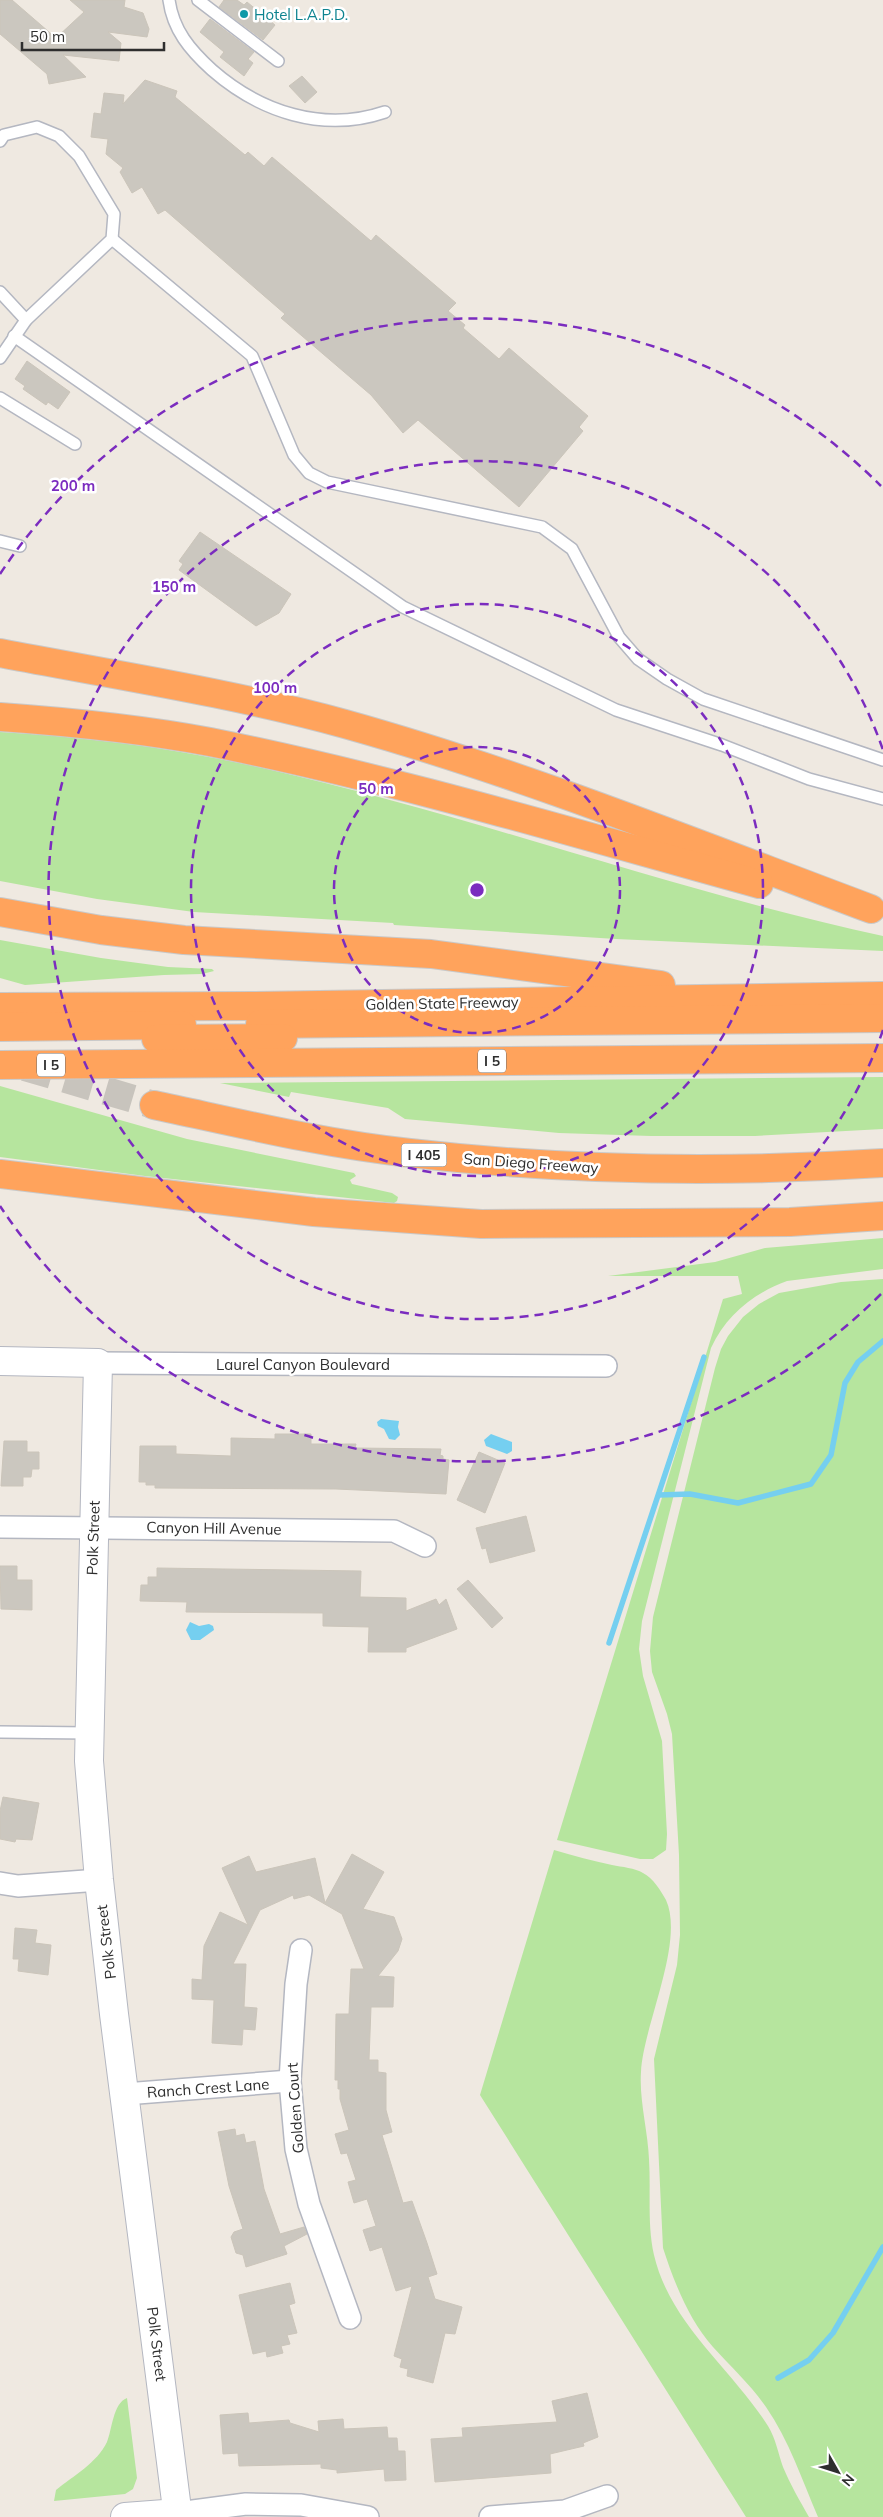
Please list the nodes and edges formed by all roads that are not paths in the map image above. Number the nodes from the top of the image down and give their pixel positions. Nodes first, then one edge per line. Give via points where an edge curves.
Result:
1 (169, 0) edge
2 (198, 0) edge
3 (278, 61) dead end
4 (385, 112) dead end
5 (1, 136) edge
6 (112, 238) junction
7 (1, 293) edge
8 (26, 320) junction
9 (14, 336) junction
10 (0, 358) edge
11 (2, 402) edge
12 (75, 444) dead end
13 (0, 541) edge
14 (20, 546) dead end
15 (0, 653) edge
16 (0, 717) edge
17 (883, 760) edge
18 (883, 799) edge
19 (877, 910) edge
20 (0, 912) edge
21 (883, 996) edge
22 (751, 997) junction
23 (0, 1007) edge
24 (883, 1018) edge
25 (0, 1026) edge
26 (883, 1033) edge
27 (883, 1058) edge
28 (102, 1064) junction
29 (0, 1065) edge
30 (154, 1104) tunnel mouth
31 (883, 1163) edge
32 (0, 1174) edge
33 (883, 1216) edge
34 (0, 1361) edge
35 (98, 1363) junction
36 (606, 1366) dead end
37 (0, 1527) edge
38 (92, 1527) junction
39 (425, 1546) dead end
40 (0, 1732) edge
41 (89, 1733) junction
42 (99, 1880) junction
43 (0, 1883) edge
44 (301, 1950) dead end
45 (290, 2081) junction
46 (125, 2094) junction
47 (350, 2318) dead end
48 (607, 2496) dead end
49 (178, 2515) edge
50 (125, 2517) edge
51 (368, 2517) edge
52 (490, 2517) edge

1 - 4 lane via 171,14 182,38 229,85 251,99 306,117 344,120
2 - 3 lane
5 - 6 lane via 37,127 59,136 79,156 114,214
6 - 8 lane
6 - 17 lane via 252,356 294,455 309,473 327,482 542,527 572,548 619,637 638,659 666,680 702,699
7 - 8 lane
8 - 9 lane
9 - 10 lane
9 - 18 lane via 403,607 616,710 809,779
11 - 12 lane
13 - 14 lane
15 - 19 highway via 207,692 344,724 551,788
16 - 19 highway via 80,723 208,742 383,781 766,886
20 - 22 highway via 101,930 184,940 431,954
21 - 22 highway, Golden State Freeway
22 - 23 highway, Golden State Freeway
24 - 25 highway
26 - 28 highway via 140,1040
27 - 28 highway, I 5
28 - 29 highway, I 5
30 - 31 highway, San Diego Freeway / I 405 via 305,1136 409,1153 551,1167 699,1170
32 - 33 highway via 314,1212 481,1224 790,1222
34 - 35 street, Laurel Canyon Boulevard
35 - 36 street, Laurel Canyon Boulevard
35 - 38 street, Polk Street
37 - 38 street, Canyon Hill Avenue
38 - 39 street, Canyon Hill Avenue via 394,1531
38 - 41 street, Polk Street
40 - 41 lane
41 - 42 street, Polk Street
42 - 43 street via 18,1886
42 - 46 street, Polk Street
44 - 45 street, Golden Court
45 - 46 street, Ranch Crest Lane
45 - 47 street, Golden Court via 296,2149 307,2195
46 - 49 street, Polk Street
48 - 52 street via 565,2511
49 - 50 street
49 - 51 street via 246,2504 292,2505

